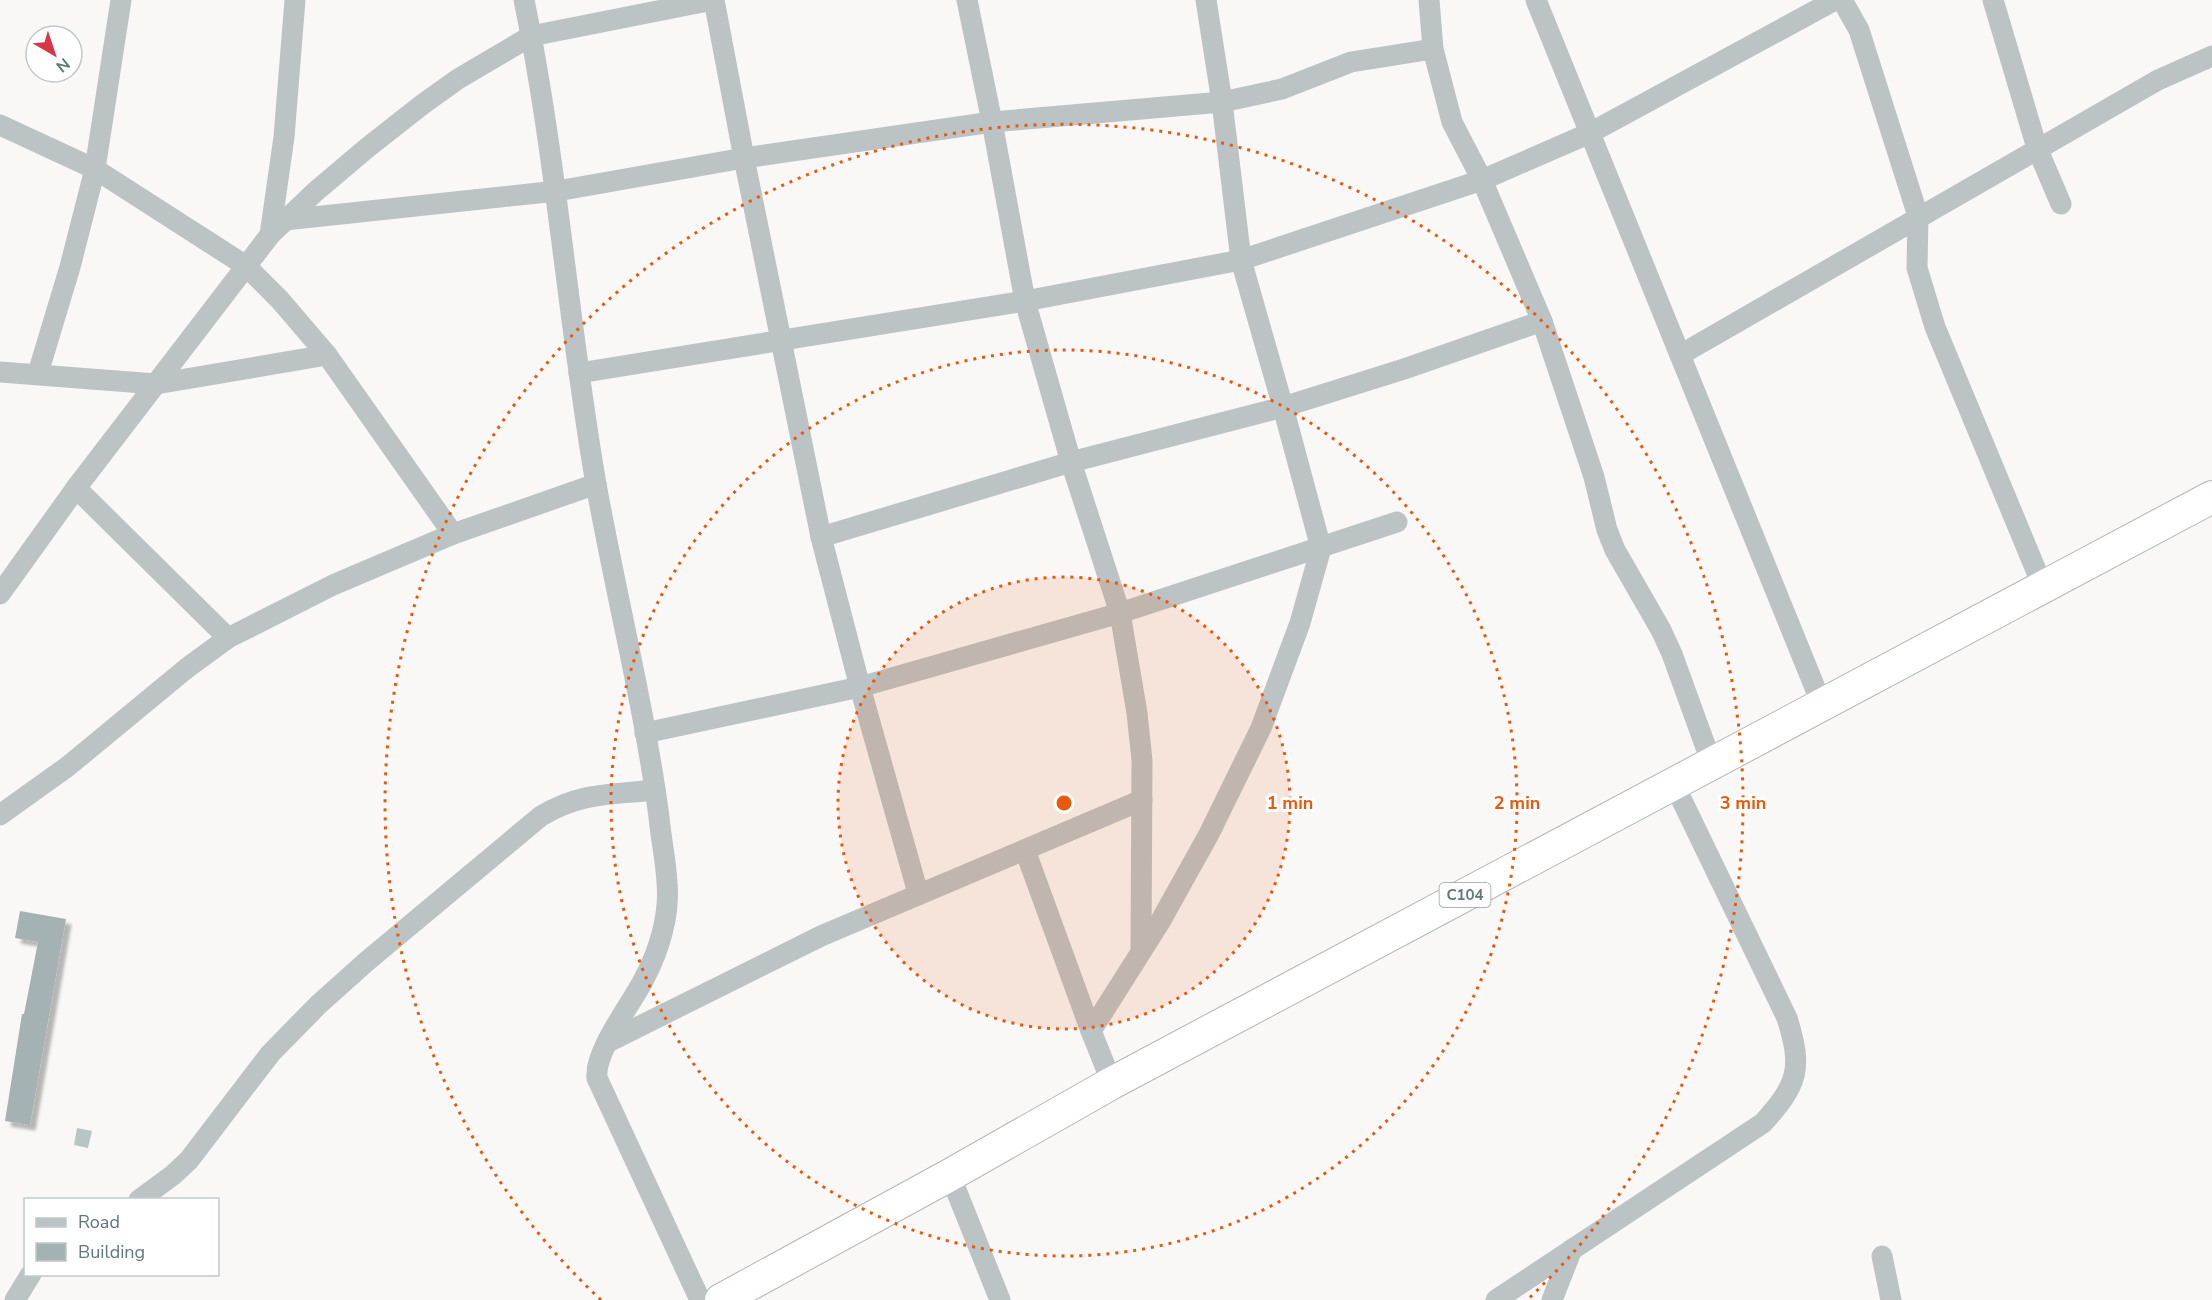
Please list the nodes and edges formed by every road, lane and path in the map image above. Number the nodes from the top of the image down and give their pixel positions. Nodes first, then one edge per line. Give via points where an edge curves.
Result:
1 (121, 0) edge
2 (295, 0) edge
3 (524, 0) edge
4 (714, 0) edge
5 (967, 0) edge
6 (1206, 0) edge
7 (1429, 0) edge
8 (1536, 0) edge
9 (1835, 0) edge
10 (1842, 0) edge
11 (1993, 0) edge
12 (531, 36) junction
13 (1433, 49) junction
14 (2212, 56) edge
15 (1221, 102) junction
16 (992, 122) junction
17 (0, 125) edge
18 (1590, 133) junction
19 (2037, 148) junction
20 (744, 158) junction
21 (95, 169) junction
22 (1482, 180) junction
23 (557, 191) junction
24 (2061, 204) dead end
25 (1918, 216) junction
26 (285, 220) junction
27 (270, 235) junction
28 (1240, 260) junction
29 (246, 266) junction
30 (1025, 301) junction
31 (1542, 321) junction
32 (781, 341) junction
33 (327, 355) junction
34 (1680, 355) junction
35 (0, 372) edge
36 (579, 373) junction
37 (38, 374) junction
38 (156, 384) junction
39 (1283, 407) junction
40 (1071, 462) junction
41 (596, 484) junction
42 (76, 488) junction
43 (2212, 497) edge
44 (1396, 522) dead end
45 (453, 534) junction
46 (821, 537) junction
47 (1321, 548) junction
48 (2043, 587) junction
49 (0, 592) edge
50 (1120, 613) junction
51 (228, 638) junction
52 (860, 687) junction
53 (1822, 705) junction
54 (645, 733) junction
55 (1712, 764) junction
56 (1674, 784) junction
57 (655, 790) junction
58 (1142, 800) junction
59 (0, 815) edge
60 (1025, 850) junction
61 (918, 893) junction
62 (1142, 952) junction
63 (1091, 1031) junction
64 (607, 1043) junction
65 (1112, 1083) junction
66 (950, 1175) junction
67 (142, 1198) edge
68 (1572, 1249) junction
69 (1882, 1256) dead end
70 (30, 1276) edge
71 (15, 1300) edge
72 (700, 1300) edge
73 (721, 1300) edge
74 (1000, 1300) edge
75 (1496, 1300) edge
76 (1552, 1300) edge
77 (1891, 1300) edge

1 - 21 street
2 - 27 street via 284,137
3 - 12 street
4 - 12 street
4 - 20 street
5 - 16 street
6 - 15 street
7 - 13 street
8 - 18 street
9 - 18 street
10 - 25 street via 1859,30
11 - 19 street
12 - 23 street
12 - 26 street via 423,104
13 - 15 street via 1351,62 1290,86
13 - 22 street via 1452,122
14 - 19 street via 2157,80
15 - 16 street
15 - 28 street
16 - 20 street
16 - 30 street
17 - 21 street
18 - 22 street
18 - 34 street
19 - 24 street
19 - 25 street
20 - 23 street
20 - 32 street
21 - 29 street
21 - 37 street
22 - 28 street
22 - 31 street
23 - 26 street
23 - 36 street
25 - 34 street
25 - 48 street via 1917,268 1935,327
26 - 27 street
27 - 29 street
28 - 30 street
28 - 39 street
29 - 33 street
29 - 38 street
30 - 32 street
30 - 40 street
31 - 39 street
31 - 55 street via 1594,477 1607,530 1665,638
32 - 36 street
32 - 46 street
33 - 38 street
33 - 45 street
34 - 53 street
35 - 37 street
36 - 41 street
37 - 38 street
38 - 42 street
39 - 40 street
39 - 47 street
40 - 46 street
40 - 50 street
41 - 45 street
41 - 54 street
42 - 49 street
42 - 51 street
43 - 48 highway, C104
44 - 47 street
45 - 51 street via 333,585
46 - 52 street
47 - 50 street
47 - 62 street via 1300,623 1261,728 1209,834
48 - 53 highway, C104
50 - 52 street
50 - 58 street via 1137,712
51 - 59 street
52 - 54 street
52 - 61 street
53 - 55 highway, C104
54 - 57 street
55 - 56 highway, C104
56 - 65 highway, C104
56 - 68 street via 1787,1018 1795,1044 1796,1072 1785,1099 1763,1123
57 - 64 street via 668,885 666,910 645,978
57 - 67 street via 572,800 541,816 318,1005 270,1054 189,1160
58 - 60 street
58 - 62 street
60 - 61 street
60 - 63 street
61 - 64 street via 764,963
62 - 63 street
63 - 65 street
64 - 72 street via 598,1060 597,1078
65 - 66 highway, C104
66 - 73 highway, C104
66 - 74 street
68 - 75 street
68 - 76 street
69 - 77 street
70 - 71 street

